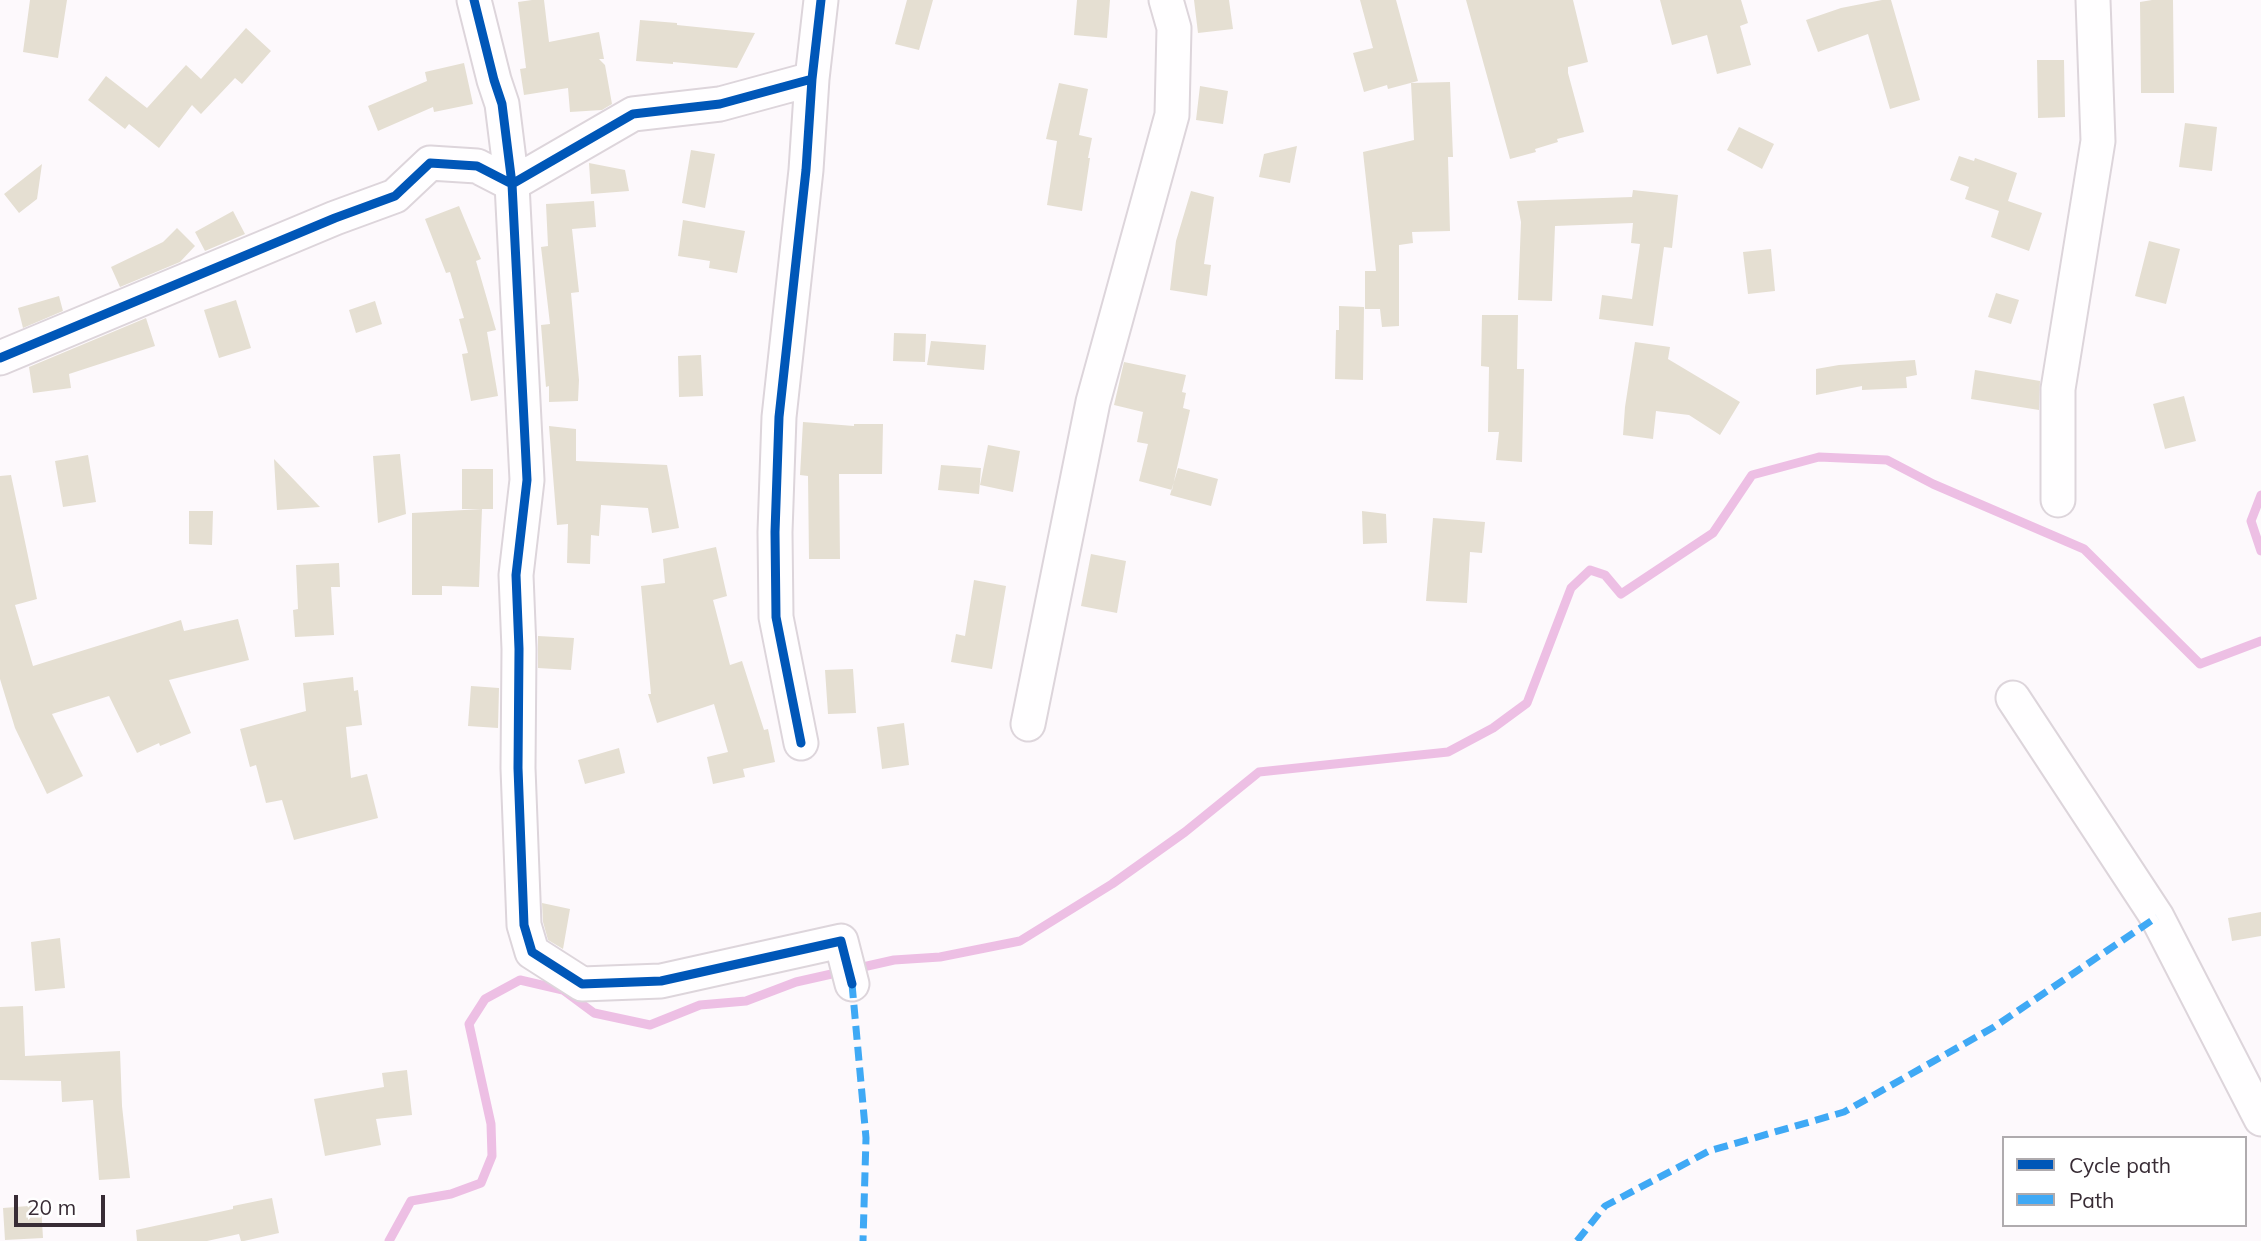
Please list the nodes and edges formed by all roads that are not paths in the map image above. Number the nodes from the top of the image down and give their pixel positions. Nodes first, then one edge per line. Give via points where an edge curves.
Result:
1 (474, 0) edge
2 (821, 0) edge
3 (1166, 0) edge
4 (2093, 0) edge
5 (812, 79) junction
6 (512, 184) junction
7 (0, 358) edge
8 (2058, 500) dead end
9 (2013, 698) dead end
10 (1028, 724) dead end
11 (801, 743) dead end
12 (852, 984) dead end
13 (2261, 1119) edge

1 - 6 street via 502,104
2 - 5 street
3 - 10 street via 1174,28 1172,115 1093,402
4 - 8 street via 2098,141 2058,389
5 - 6 street via 720,104 634,114
5 - 11 street via 779,417 775,532 776,617
6 - 7 street via 477,166 430,163 395,196
6 - 12 street via 527,480 516,575 518,768 524,925 533,952 582,984 661,981 841,941
9 - 13 street via 2157,917

